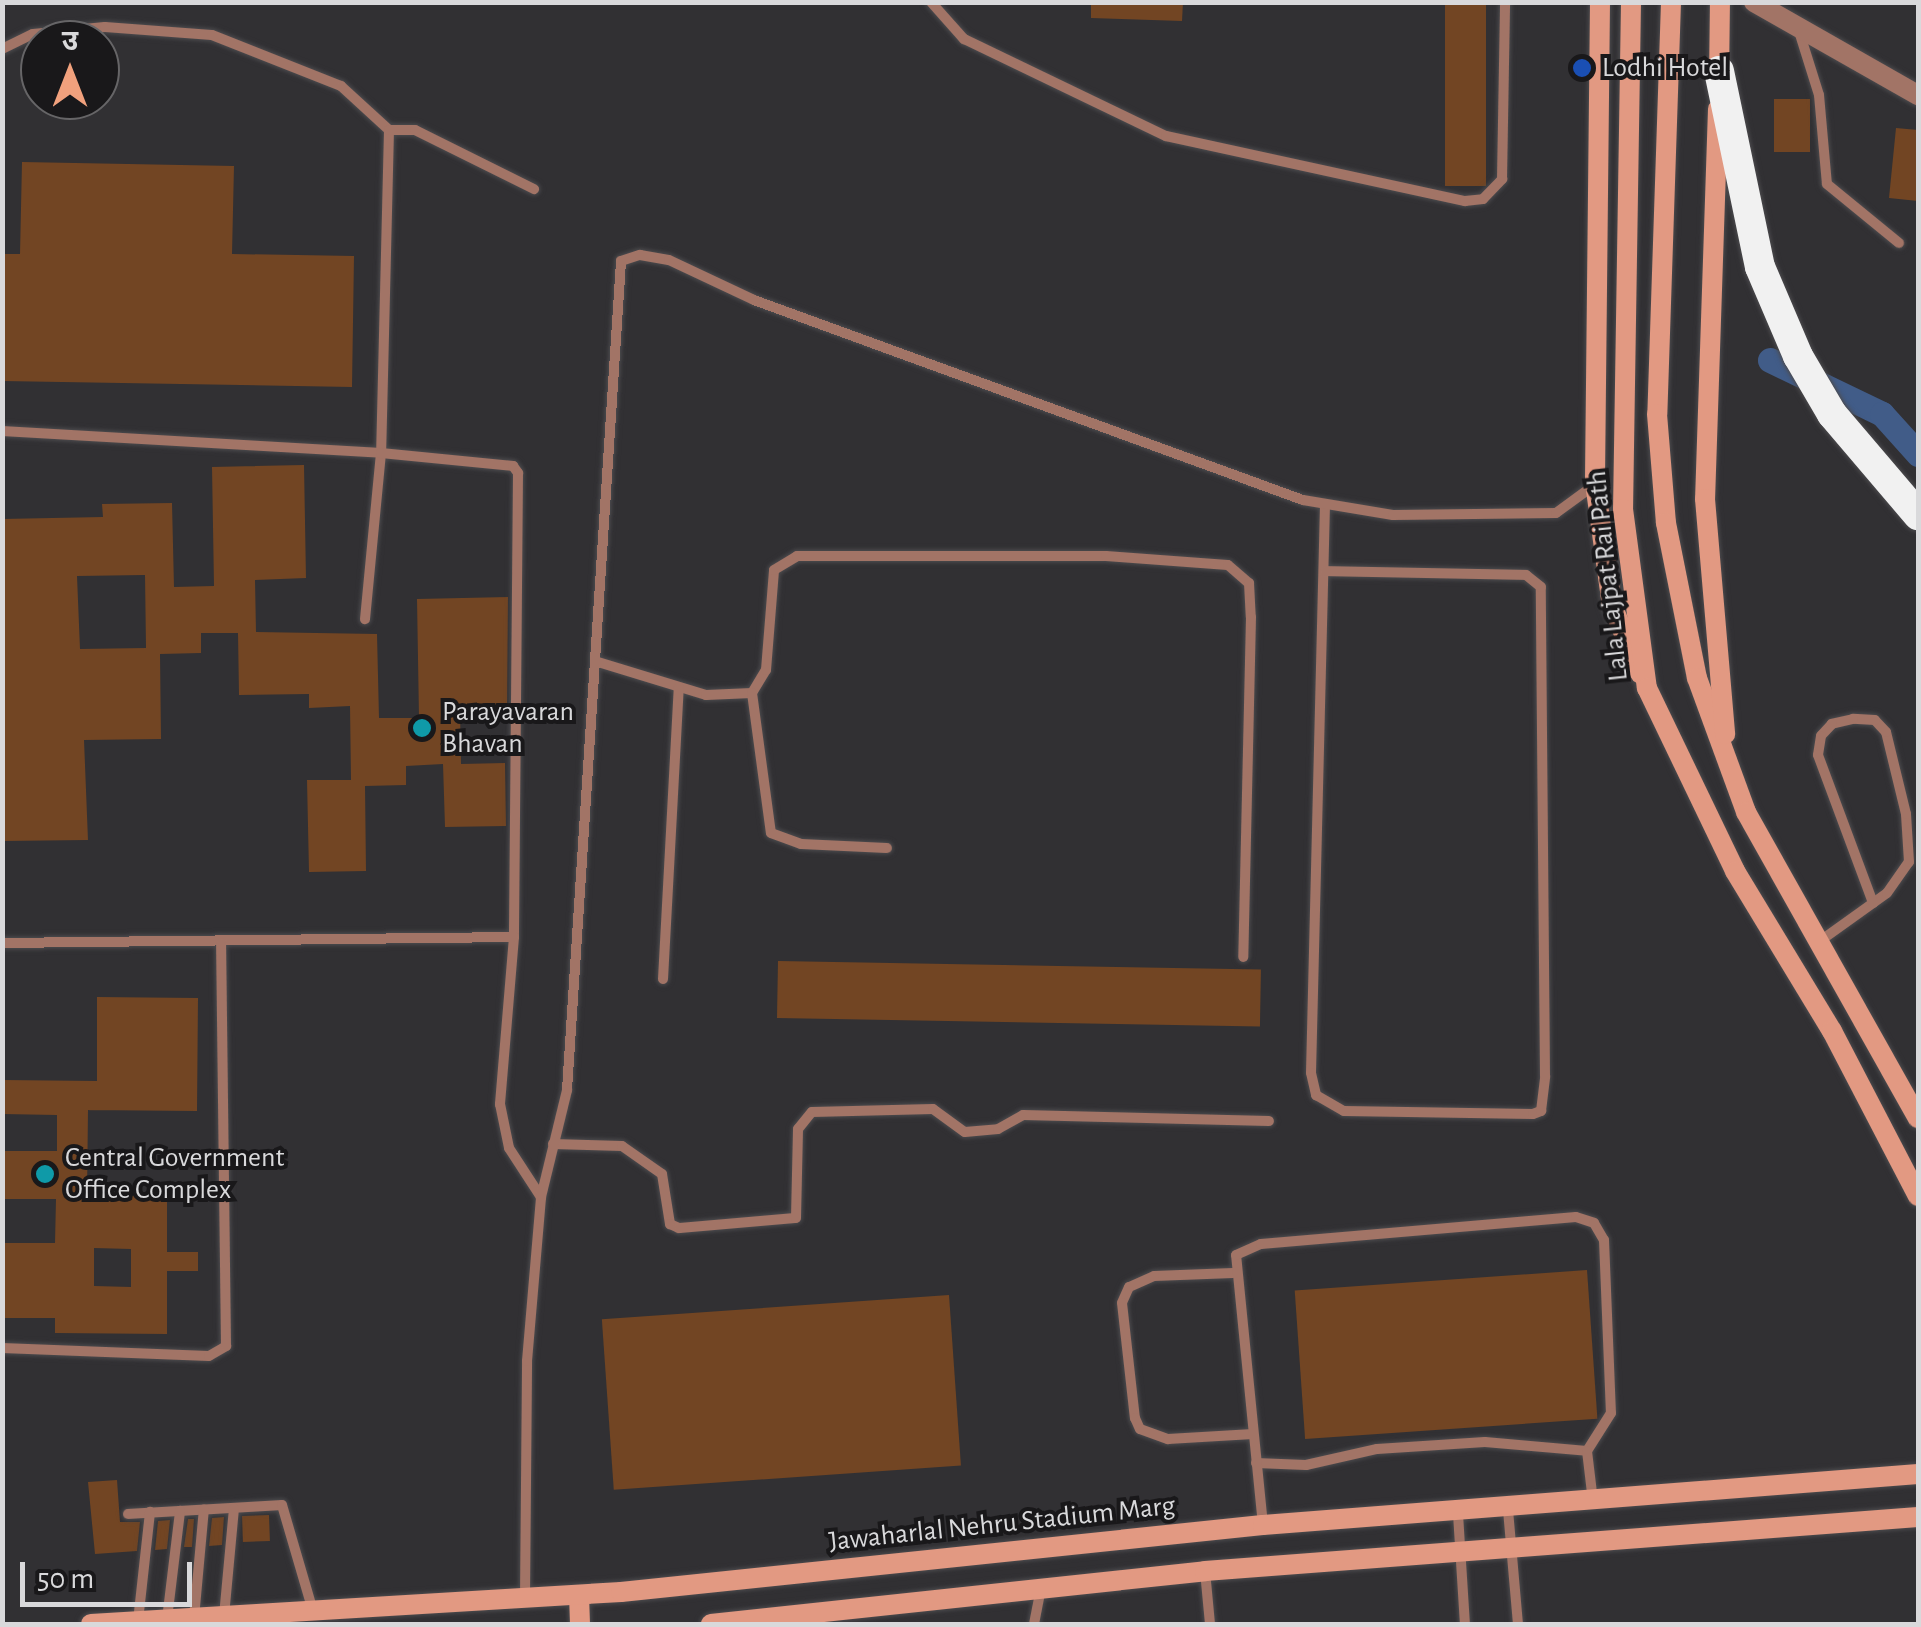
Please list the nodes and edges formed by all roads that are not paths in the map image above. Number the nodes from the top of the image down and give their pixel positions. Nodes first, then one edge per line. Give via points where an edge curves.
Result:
1 (931, 2) edge
2 (1506, 2) edge
3 (1600, 2) edge
4 (1631, 2) edge
5 (1671, 2) edge
6 (1720, 2) edge
7 (1754, 2) edge
8 (1798, 27) junction
9 (2, 50) edge
10 (1719, 71) junction
11 (1918, 95) edge
12 (390, 130) junction
13 (534, 189) dead end
14 (1899, 243) dead end
15 (2, 431) edge
16 (381, 453) junction
17 (1596, 483) junction
18 (1326, 504) junction
19 (1918, 515) edge
20 (1326, 570) junction
21 (365, 619) dead end
22 (598, 662) junction
23 (679, 687) junction
24 (1646, 688) junction
25 (752, 693) junction
26 (1725, 750) junction
27 (888, 848) dead end
28 (1873, 903) junction
29 (514, 937) junction
30 (1820, 941) junction
31 (2, 943) edge
32 (221, 944) junction
33 (1244, 957) dead end
34 (664, 979) dead end
35 (1918, 1118) edge
36 (1269, 1121) dead end
37 (553, 1144) junction
38 (1918, 1196) edge
39 (541, 1197) junction
40 (1233, 1273) junction
41 (2, 1348) edge
42 (1253, 1434) junction
43 (1587, 1451) junction
44 (1256, 1463) junction
45 (1918, 1474) edge
46 (1593, 1502) junction
47 (234, 1508) junction
48 (180, 1510) junction
49 (204, 1510) junction
50 (1508, 1510) junction
51 (150, 1512) junction
52 (128, 1514) dead end
53 (1458, 1514) junction
54 (1918, 1517) edge
55 (1263, 1525) junction
56 (1511, 1548) junction
57 (1460, 1552) junction
58 (1206, 1571) junction
59 (1041, 1589) junction
60 (580, 1595) junction
61 (525, 1599) junction
62 (314, 1612) junction
63 (224, 1617) junction
64 (194, 1619) junction
65 (821, 1619) edge
66 (167, 1620) junction
67 (138, 1622) junction
68 (91, 1624) edge
69 (580, 1624) edge
70 (711, 1624) edge
71 (1034, 1624) edge
72 (1210, 1624) edge
73 (1465, 1624) edge
74 (1518, 1624) edge

1 - 2 lane via 964,39 1166,136 1465,202 1484,199 1502,179
3 - 17 main road
4 - 24 main road, Lala Lajpat Rai Path via 1623,509
5 - 26 main road via 1657,414 1666,522 1697,678
6 - 10 main road
7 - 8 street
8 - 11 street
8 - 14 lane via 1819,95 1827,184
9 - 12 lane via 33,34 105,26 212,34 341,86
10 - 19 highway via 1760,267 1781,317 1832,414
10 - 26 main road via 1705,499
12 - 13 lane via 415,130
12 - 16 lane
15 - 16 lane
16 - 21 lane
16 - 29 lane via 513,466 522,481
17 - 18 lane via 1556,512 1393,514
17 - 24 main road via 1612,605
18 - 20 lane
18 - 22 lane via 982,386 754,300 669,260 633,256 617,268
20 - 20 lane via 1311,1073 1316,1095 1344,1111 1541,1111 1541,587 1526,575
22 - 23 lane
22 - 37 lane via 567,1090
23 - 25 lane via 730,697
23 - 34 lane
24 - 38 main road, Lala Lajpat Rai Path via 1735,871 1832,1032
25 - 27 lane via 771,833 801,844
25 - 33 lane via 766,670 774,570 797,556 1106,556 1228,565 1249,584 1251,616
26 - 30 main road via 1746,812
28 - 28 lane via 1818,755 1821,736 1832,724 1853,720 1876,720 1886,732 1911,843 1902,880
28 - 30 lane
29 - 32 lane
29 - 39 lane via 500,1104 510,1148
30 - 35 main road
31 - 32 lane
32 - 41 lane via 226,1346 209,1356
36 - 37 lane via 1023,1115 998,1129 965,1132 933,1110 812,1112 798,1129 796,1218 711,1226 670,1224 662,1174 622,1146
37 - 39 lane
39 - 61 lane via 527,1361
40 - 42 lane
40 - 42 lane via 1154,1276 1129,1287 1122,1302 1135,1418 1140,1429 1168,1438
40 - 43 lane via 1236,1256 1260,1244 1576,1216 1594,1223 1604,1240 1611,1413
42 - 44 lane
43 - 44 lane via 1485,1442 1377,1448 1294,1466
43 - 46 lane
44 - 55 lane
45 - 46 main road, Jawaharlal Nehru Stadium Marg
46 - 50 main road, Jawaharlal Nehru Stadium Marg
47 - 49 lane
47 - 62 lane via 282,1505
47 - 63 lane
48 - 49 lane
48 - 51 lane
48 - 66 lane
49 - 64 lane
50 - 53 main road, Jawaharlal Nehru Stadium Marg
50 - 56 lane
51 - 52 lane
51 - 67 lane
53 - 55 main road, Jawaharlal Nehru Stadium Marg
53 - 57 lane
54 - 56 main road
55 - 60 main road, Jawaharlal Nehru Stadium Marg
56 - 57 main road
56 - 74 lane
57 - 58 main road
57 - 73 lane
58 - 59 main road
58 - 72 lane
59 - 65 main road
59 - 71 lane
60 - 61 main road, Jawaharlal Nehru Stadium Marg
60 - 69 main road
61 - 62 main road, Jawaharlal Nehru Stadium Marg
62 - 63 main road, Jawaharlal Nehru Stadium Marg
63 - 64 main road, Jawaharlal Nehru Stadium Marg
64 - 66 main road, Jawaharlal Nehru Stadium Marg
65 - 70 main road
66 - 67 main road, Jawaharlal Nehru Stadium Marg
67 - 68 main road, Jawaharlal Nehru Stadium Marg

